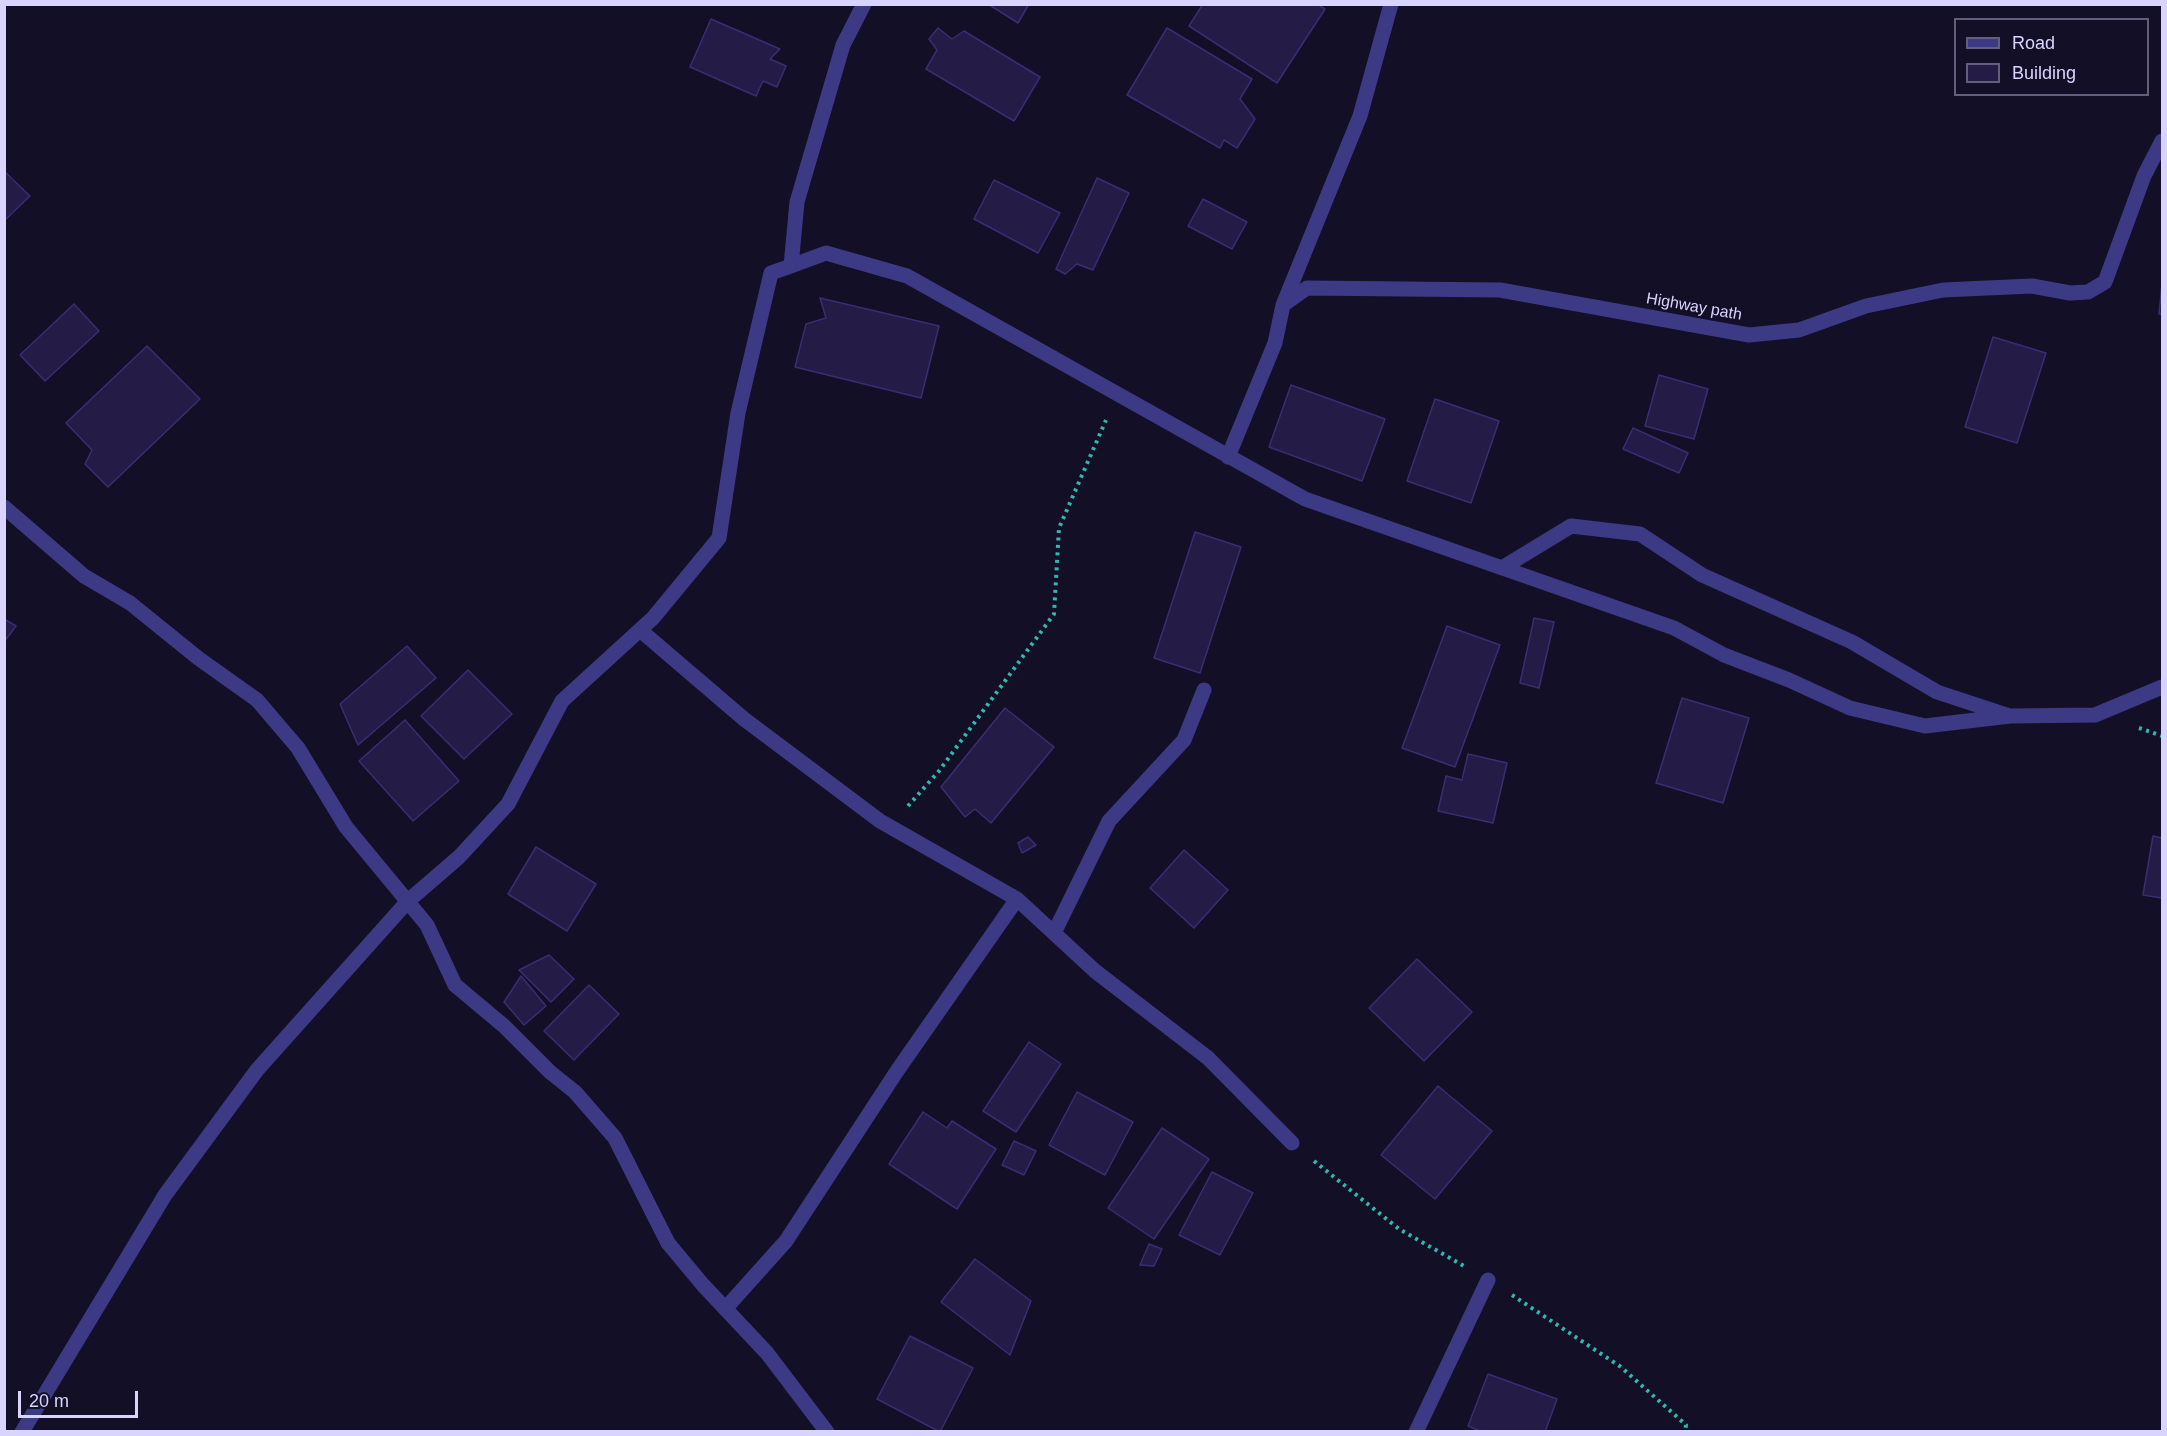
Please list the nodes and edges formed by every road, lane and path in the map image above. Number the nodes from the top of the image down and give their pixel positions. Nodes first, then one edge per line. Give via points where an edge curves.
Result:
1 (864, 4) edge
2 (1391, 4) edge
3 (2163, 141) edge
4 (790, 266) junction
5 (1283, 305) junction
6 (1120, 395) junction
7 (1228, 457) junction
8 (4, 507) edge
9 (1502, 568) junction
10 (640, 630) junction
11 (2163, 687) edge
12 (1204, 690) dead end
13 (2010, 716) junction
14 (889, 826) junction
15 (1017, 899) junction
16 (408, 901) junction
17 (1054, 933) junction
18 (1292, 1143) dead end
19 (1488, 1280) dead end
20 (725, 1309) junction
21 (22, 1431) edge
22 (827, 1431) edge
23 (1416, 1431) edge

1 - 4 street via 843,45 800,191
2 - 5 street via 1360,116
3 - 5 street, Highway path via 2144,176 2105,282 2088,292 2032,286 1943,290 1866,306 1799,330 1749,336 1500,290 1307,288
4 - 6 street via 826,253 908,276
4 - 10 street via 771,273 738,413 719,538
5 - 7 street via 1275,344
6 - 7 street
6 - 14 path via 1100,431 1059,528 1054,614 939,771
7 - 9 street via 1305,499
8 - 16 street via 84,576 130,603 257,700 298,748 346,827
9 - 13 street via 1674,628 1724,655 1850,708 1925,726
9 - 13 street via 1571,526 1640,534 1702,575 1852,642 1937,692
10 - 14 street via 744,719
10 - 16 street via 562,701 508,804 459,857
11 - 13 street via 2096,715
12 - 17 street via 1184,740 1109,821
14 - 15 street
15 - 17 street
15 - 20 street via 897,1071 786,1241
16 - 20 street via 427,925 454,985 575,1092 615,1138 668,1243
16 - 21 street via 257,1070 165,1195
17 - 18 street via 1095,971 1208,1058
19 - 23 street
20 - 22 street via 767,1353

